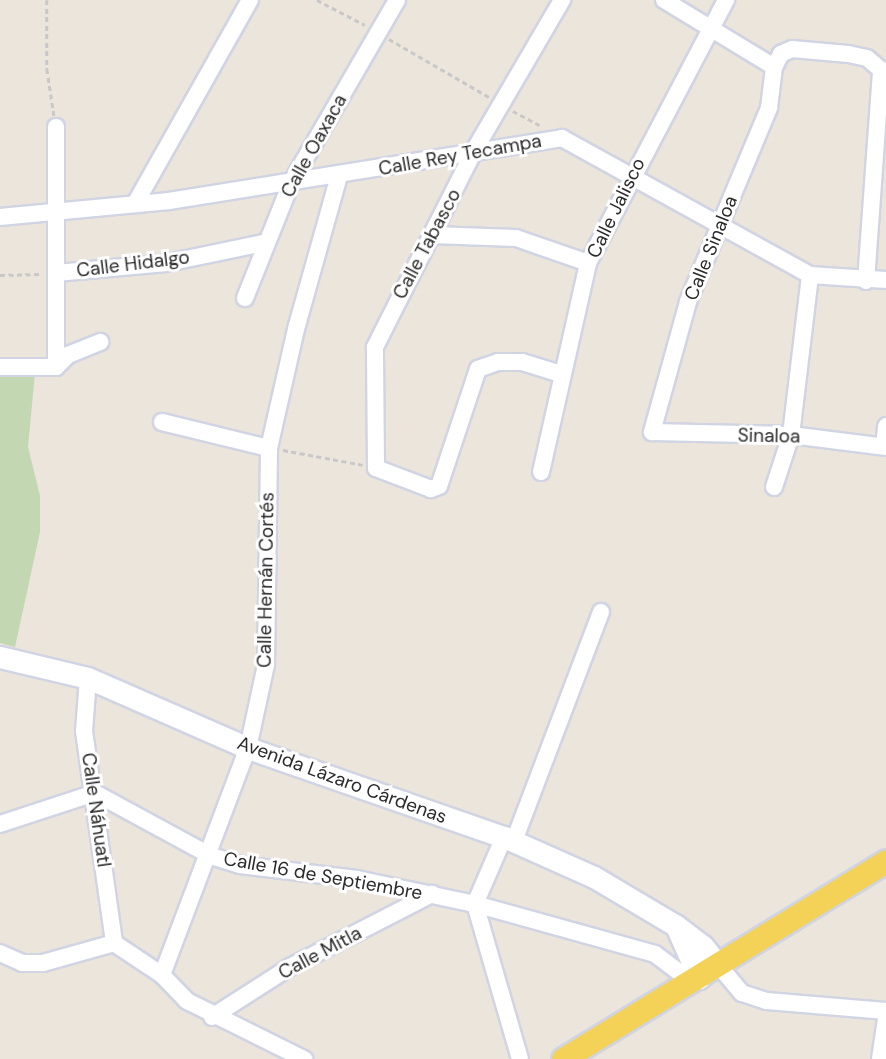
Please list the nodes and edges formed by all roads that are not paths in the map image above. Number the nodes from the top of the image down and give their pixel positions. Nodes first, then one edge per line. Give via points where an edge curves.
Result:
1 (250, 0) edge
2 (397, 0) edge
3 (562, 0) edge
4 (664, 0) edge
5 (726, 0) edge
6 (710, 29) junction
7 (775, 67) junction
8 (883, 70) edge
9 (56, 127) road end
10 (475, 149) junction
11 (339, 176) junction
12 (631, 177) junction
13 (291, 183) junction
14 (135, 204) junction
15 (55, 209) junction
16 (0, 217) edge
17 (718, 224) junction
18 (432, 235) junction
19 (264, 243) junction
20 (588, 263) junction
21 (55, 273) junction
22 (810, 275) junction
23 (886, 280) edge
24 (866, 281) junction
25 (245, 298) dead end
26 (100, 342) dead end
27 (0, 367) edge
28 (56, 367) junction
29 (561, 374) junction
30 (162, 422) dead end
31 (886, 426) edge
32 (652, 432) joint
33 (791, 435) junction
34 (885, 447) edge
35 (269, 448) junction
36 (541, 472) dead end
37 (774, 487) dead end
38 (601, 612) dead end
39 (0, 657) edge
40 (88, 678) junction
41 (248, 748) junction
42 (95, 793) junction
43 (0, 824) edge
44 (509, 839) junction
45 (211, 856) junction
46 (886, 861) edge
47 (432, 894) junction
48 (475, 904) junction
49 (675, 925) junction
50 (114, 943) junction
51 (0, 953) edge
52 (720, 967) junction
53 (162, 975) junction
54 (695, 980) junction
55 (886, 1011) edge
56 (212, 1017) junction
57 (886, 1019) edge
58 (304, 1059) edge
59 (520, 1059) edge
60 (563, 1059) edge
61 (880, 1059) edge

1 - 14 street
2 - 13 street, Calle Oaxaca
3 - 10 street, Calle Tabasco
4 - 6 street
5 - 6 street, Calle Jalisco
6 - 7 street
6 - 12 street, Calle Jalisco
7 - 8 street via 781,54 792,49 867,58
7 - 17 street, Calle Sinaloa via 769,108
8 - 24 street
9 - 15 street
10 - 11 street, Calle Rey Tecampa
10 - 12 street, Calle Rey Tecampa via 562,138
10 - 18 street, Calle Tabasco
11 - 13 street, Calle Rey Tecampa
11 - 35 street, Calle Hernán Cortés via 296,329
12 - 17 street, Calle Rey Tecampa
12 - 20 street, Calle Jalisco
13 - 14 street, Calle Rey Tecampa
13 - 19 street, Calle Oaxaca
14 - 15 street, Calle Rey Tecampa
15 - 16 street, Calle Rey Tecampa
15 - 21 street
17 - 22 street, Calle Rey Tecampa
17 - 32 street, Calle Sinaloa via 688,302
18 - 20 street via 516,238
18 - 29 street, Calle Tabasco via 375,347 376,468 431,489 439,485 478,369 498,362 522,362
19 - 21 street, Calle Hidalgo via 167,263
19 - 25 street, Calle Oaxaca
20 - 29 street, Calle Jalisco via 584,296
21 - 28 street
22 - 24 street, Calle Rey Tecampa
22 - 33 street
23 - 24 street, Calle Rey Tecampa
26 - 28 street via 68,355
27 - 28 street
29 - 36 street, Calle Jalisco
30 - 35 street
31 - 34 street
32 - 33 street, Sinaloa
33 - 34 street, Sinaloa
33 - 37 street
35 - 41 street, Calle Hernán Cortés via 266,665
38 - 44 street
39 - 40 main road, Avenida Lázaro Cárdenas
40 - 41 main road, Avenida Lázaro Cárdenas
40 - 42 street, Calle Náhuatl via 84,731
41 - 44 main road, Avenida Lázaro Cárdenas
41 - 45 street, Calle Hernán Cortés
42 - 43 street
42 - 45 street, Calle 16 de Septiembre
42 - 50 street, Calle Náhuatl
44 - 48 street
44 - 49 main road, Avenida Lázaro Cárdenas via 594,877
45 - 47 street, Calle 16 de Septiembre
45 - 53 street, Calle Hernán Cortés
46 - 52 main road
47 - 48 street, Calle 16 de Septiembre
47 - 56 street, Calle Mitla via 290,967
48 - 54 street, Calle 16 de Septiembre via 655,954
48 - 59 street
49 - 52 main road, Avenida Lázaro Cárdenas via 703,946
49 - 54 main road
50 - 51 street via 43,963 22,963
50 - 53 street
52 - 54 main road
52 - 55 street via 742,993 767,1001
53 - 56 street via 187,1002
54 - 60 main road
56 - 58 street
57 - 61 street

